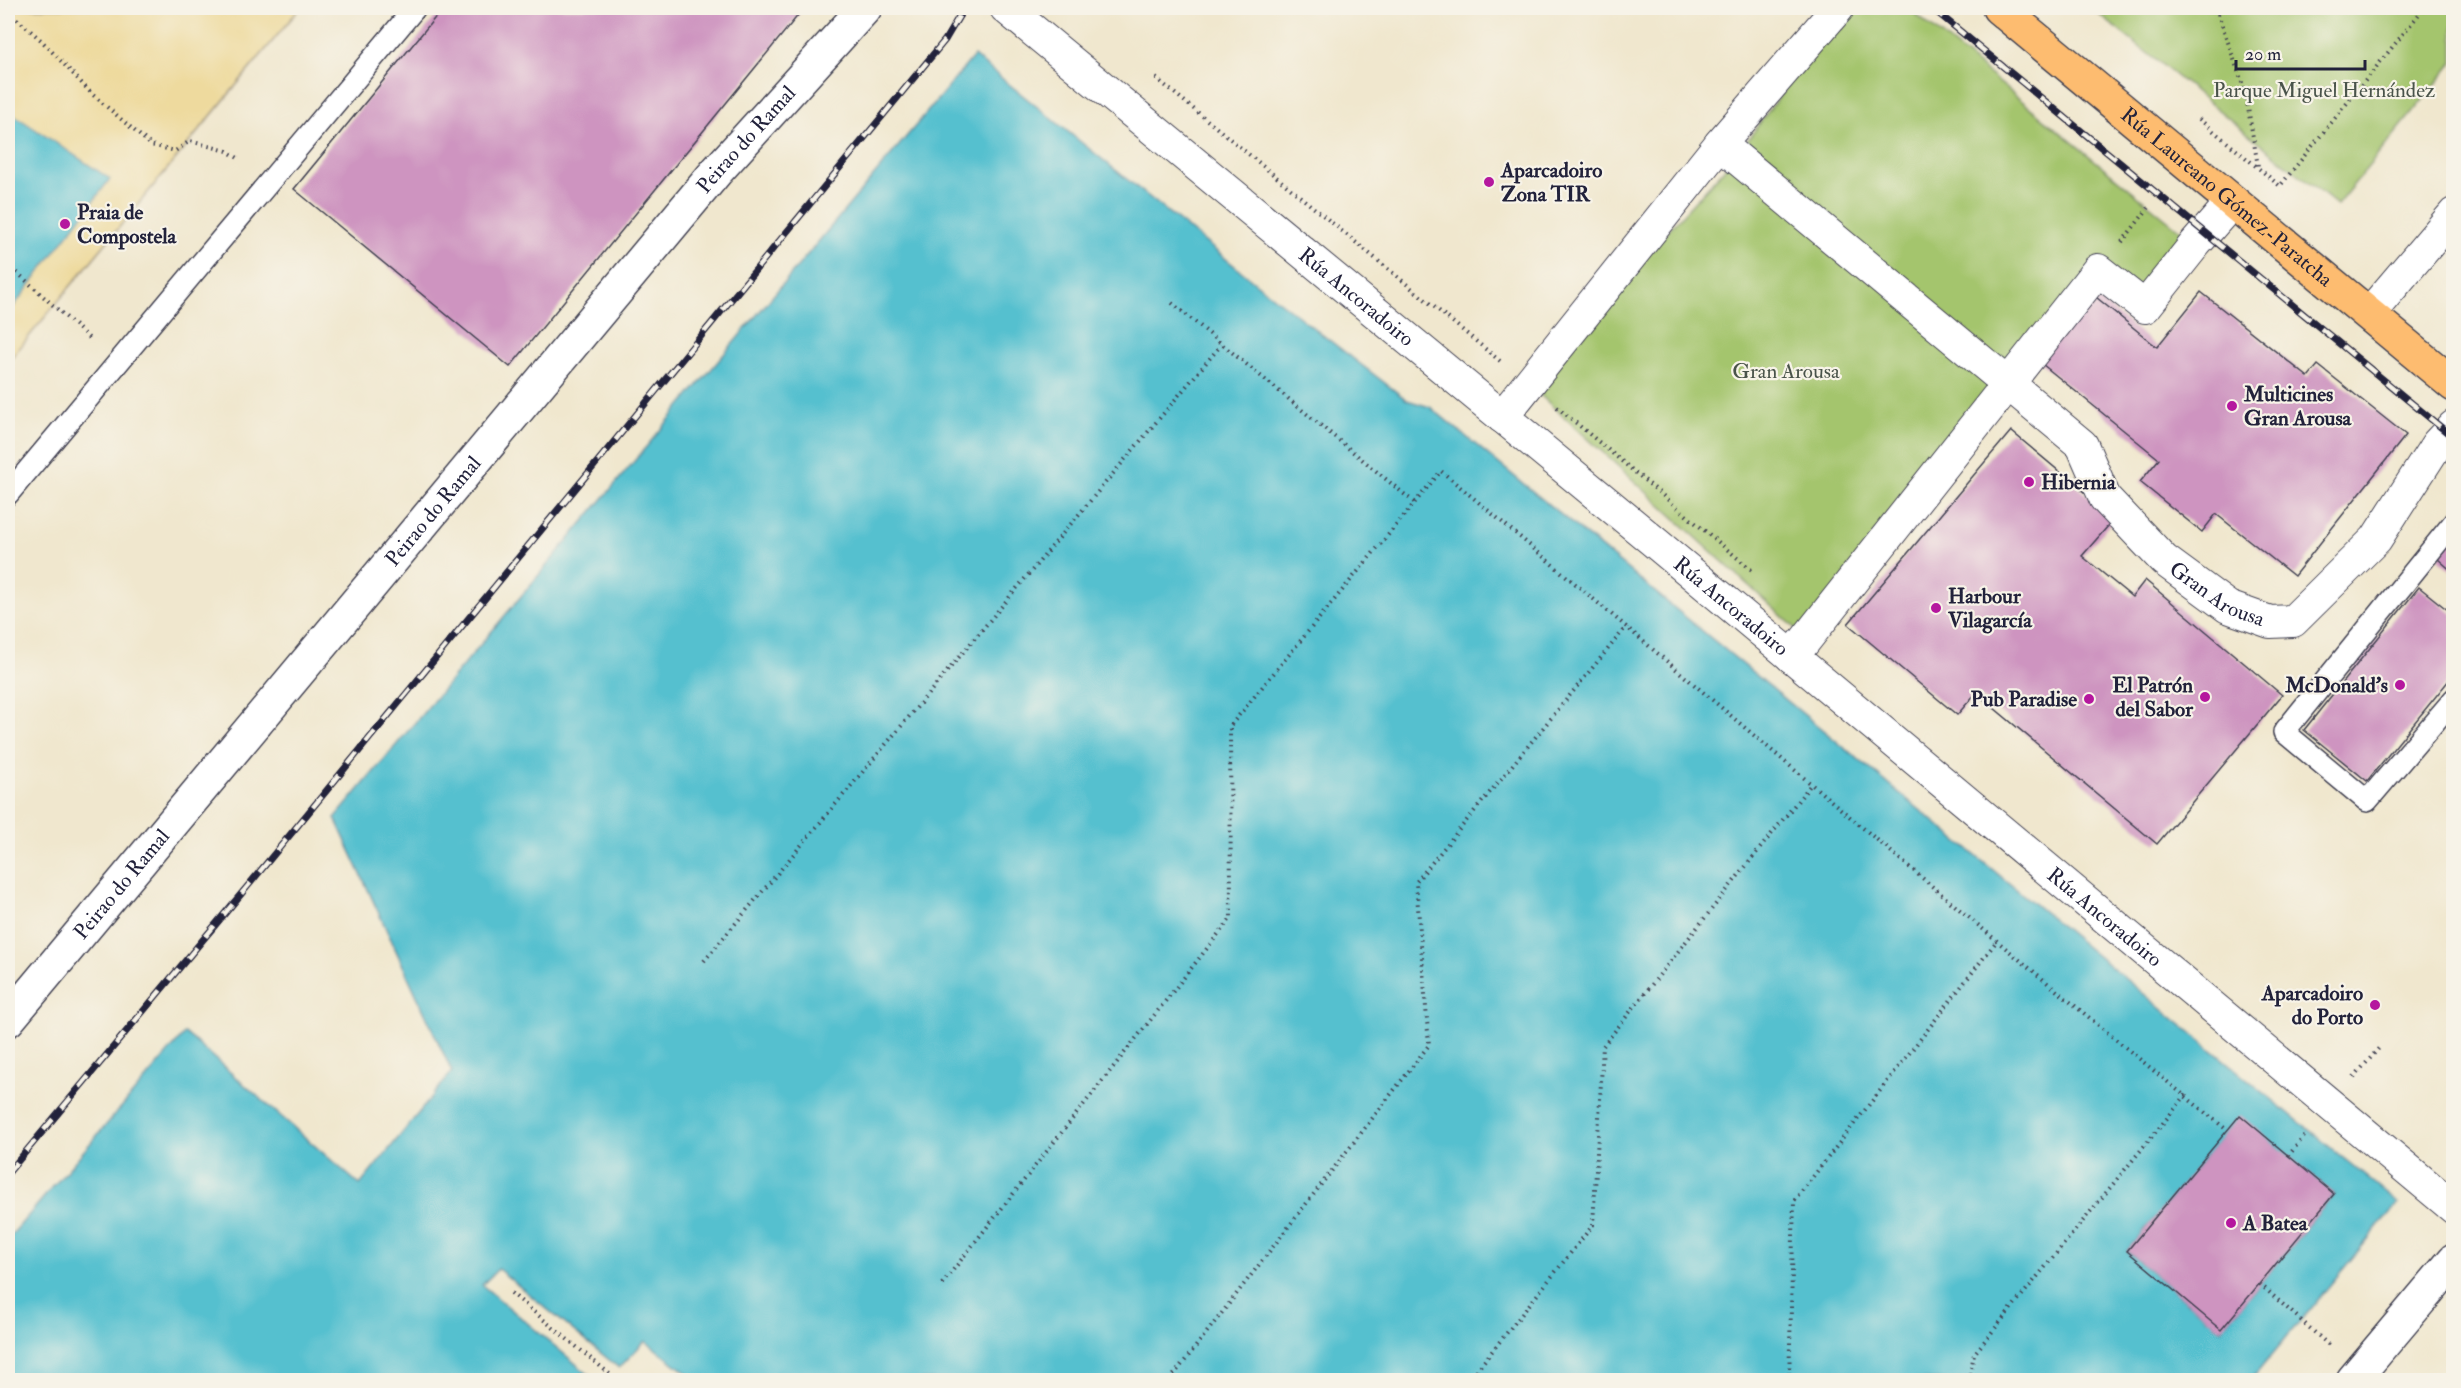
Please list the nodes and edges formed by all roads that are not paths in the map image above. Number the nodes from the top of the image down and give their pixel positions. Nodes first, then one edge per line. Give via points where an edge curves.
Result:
1 (415, 8) edge
2 (865, 8) edge
3 (1006, 8) edge
4 (1838, 8) edge
5 (1999, 8) edge
6 (1720, 144) junction
7 (2233, 201) junction
8 (2454, 214) edge
9 (2369, 314) junction
10 (2008, 383) junction
11 (2454, 385) edge
12 (1502, 417) junction
13 (2454, 426) edge
14 (8, 494) edge
15 (2454, 522) edge
16 (1792, 657) junction
17 (2454, 699) edge
18 (8, 1020) edge
19 (2454, 1208) edge
20 (2454, 1260) edge
21 (2353, 1380) edge

1 - 14 lane
2 - 18 street, Peirao do Ramal via 716,172
3 - 12 street, Rúa Ancoradoiro
4 - 6 street
5 - 7 main road, Rúa Laureano Gómez-Paratcha
6 - 10 street, Gran Arousa
6 - 12 street
7 - 9 main road, Rúa Laureano Gómez-Paratcha
7 - 10 street via 2145,308 2098,270
8 - 9 street
9 - 11 main road, Rúa Laureano Gómez-Paratcha
10 - 13 street, Gran Arousa via 2082,446 2105,498 2164,560 2228,607 2270,622 2293,621 2376,539 2437,444
10 - 16 street
12 - 16 street, Rúa Ancoradoiro
15 - 17 lane via 2284,732 2367,801
16 - 19 street, Rúa Ancoradoiro
20 - 21 street

